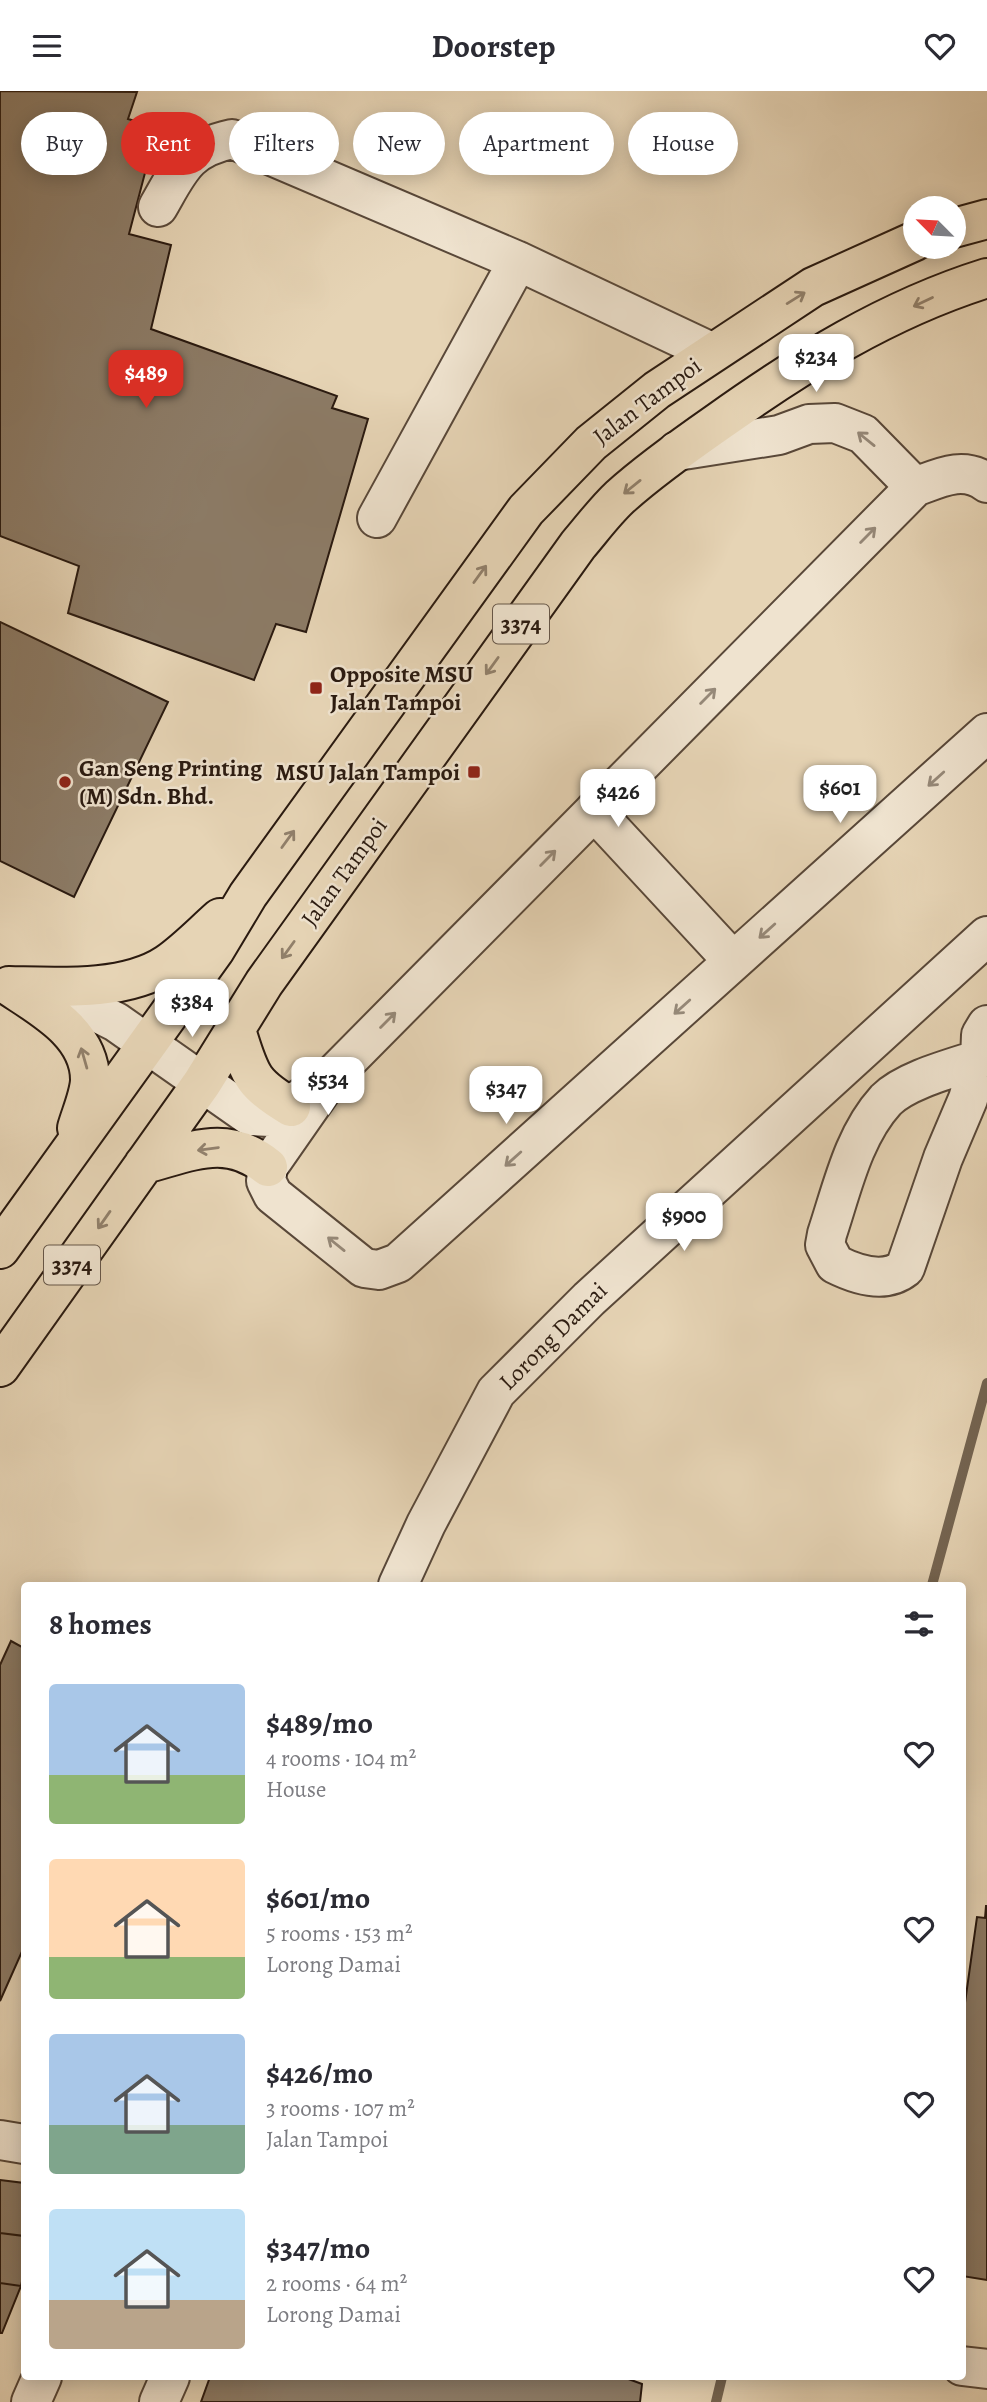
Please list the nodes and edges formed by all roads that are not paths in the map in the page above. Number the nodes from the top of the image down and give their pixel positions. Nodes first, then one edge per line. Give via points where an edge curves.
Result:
1 (158, 207) dead end
2 (987, 219) edge
3 (966, 225) edge
4 (903, 246) edge
5 (518, 261) junction
6 (987, 278) edge
7 (711, 352) junction
8 (677, 451) junction
9 (987, 483) edge
10 (915, 487) junction
11 (377, 518) dead end
12 (987, 733) edge
13 (594, 811) junction
14 (248, 895) junction
15 (987, 936) edge
16 (733, 961) junction
17 (4, 986) edge
18 (236, 1030) junction
19 (984, 1042) edge
20 (148, 1044) junction
21 (330, 1078) junction
22 (202, 1083) junction
23 (291, 1107) junction
24 (72, 1147) junction
25 (144, 1164) junction
26 (268, 1167) junction
27 (0, 1249) edge
28 (0, 1367) edge
29 (399, 1582) edge
30 (0, 2140) edge
31 (21, 2144) edge
32 (966, 2366) edge
33 (987, 2369) edge
34 (41, 2380) edge
35 (169, 2380) edge
36 (31, 2402) edge
37 (159, 2402) edge

1 - 5 street via 186,159 206,145 232,139
2 - 3 main road
7 -> 4 main road, Jalan Tampoi / 3374 via 813,287
5 - 7 street
5 - 11 street
6 -> 8 main road, Jalan Tampoi / 3374 via 951,289 848,336
14 -> 7 main road, Jalan Tampoi / 3374 via 526,510 591,443
10 -> 8 street via 863,434 835,422
8 -> 18 main road, Jalan Tampoi / 3374 via 619,498 578,545 264,983
9 - 10 street via 954,473
13 -> 10 street
12 -> 16 street
13 - 16 street
21 -> 13 street
14 - 17 main road via 167,964 151,971 89,988
14 - 20 main road, Jalan Tampoi / 3374
15 - 29 street, Lorong Damai via 599,1290 496,1392
16 -> 26 street via 398,1263 379,1270 364,1268 273,1195 266,1181
17 - 20 street via 98,1013
24 -> 17 main road via 90,1080 80,1045 57,1018
18 - 22 main road, Jalan Tampoi / 3374
18 - 23 main road via 248,1068 263,1092
19 - 19 street via 905,1268 887,1278 835,1264 825,1245 827,1234 861,1133 887,1098
20 - 22 street
20 - 24 main road, Jalan Tampoi / 3374
21 - 23 street
21 - 26 street
22 - 23 street via 250,1116 271,1117
22 - 25 main road, Jalan Tampoi / 3374
24 - 27 main road, Jalan Tampoi / 3374
26 -> 25 main road via 233,1147
25 -> 28 main road, Jalan Tampoi / 3374
30 - 31 street
32 - 33 street
34 - 36 street
35 - 37 street

